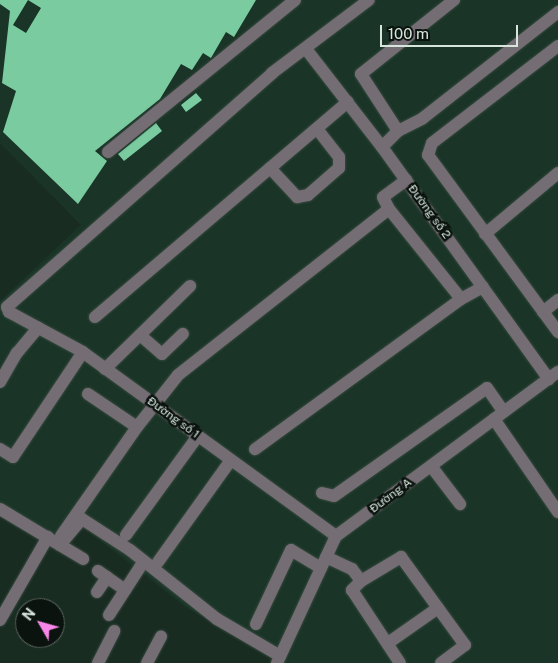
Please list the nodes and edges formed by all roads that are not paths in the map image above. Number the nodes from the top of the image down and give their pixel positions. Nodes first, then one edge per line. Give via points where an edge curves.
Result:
1 (295, 0) edge
2 (368, 0) edge
3 (454, 0) edge
4 (558, 12) edge
5 (558, 46) edge
6 (306, 49) junction
7 (348, 102) junction
8 (317, 129) junction
9 (398, 131) junction
10 (382, 147) junction
11 (108, 152) dead end
12 (270, 168) junction
13 (558, 173) edge
14 (406, 180) junction
15 (389, 209) junction
16 (486, 234) junction
17 (190, 286) dead end
18 (483, 286) junction
19 (461, 299) junction
20 (558, 300) edge
21 (543, 312) junction
22 (96, 317) dead end
23 (38, 328) junction
24 (558, 332) edge
25 (183, 334) dead end
26 (140, 335) junction
27 (83, 352) junction
28 (105, 369) junction
29 (555, 377) edge
30 (0, 382) edge
31 (88, 394) dead end
32 (154, 404) junction
33 (499, 416) junction
34 (136, 427) junction
35 (198, 436) junction
36 (0, 449) edge
37 (255, 449) dead end
38 (231, 460) junction
39 (432, 466) junction
40 (322, 492) dead end
41 (460, 504) dead end
42 (0, 508) edge
43 (558, 512) edge
44 (126, 535) dead end
45 (336, 536) junction
46 (48, 537) junction
47 (61, 540) junction
48 (83, 559) dead end
49 (144, 561) junction
50 (158, 562) dead end
51 (324, 563) junction
52 (361, 581) junction
53 (125, 590) junction
54 (97, 592) dead end
55 (438, 608) junction
56 (109, 614) dead end
57 (0, 620) edge
58 (256, 624) dead end
59 (114, 631) dead end
60 (161, 637) dead end
61 (388, 642) junction
62 (278, 660) edge
63 (98, 663) edge
64 (147, 663) edge
65 (400, 663) edge
66 (441, 663) edge

1 - 11 street
2 - 6 street
3 - 9 street via 361,74
4 - 9 street via 423,118
5 - 16 street via 432,143 428,155
6 - 7 street, Đường số 2
6 - 23 street, Đường số 1 via 272,73 7,307 9,312
7 - 8 street
7 - 10 street, Đường số 2
8 - 12 street
8 - 12 street via 339,157 339,168 308,195 297,197
9 - 10 street
10 - 14 street, Đường số 2
12 - 22 street
13 - 16 street
14 - 15 street via 382,198
14 - 18 street, Đường số 2
15 - 19 street
15 - 32 street via 178,375
16 - 21 street
17 - 26 street
18 - 19 street
18 - 29 street, Đường số 2
19 - 37 street
20 - 21 street
21 - 24 street
23 - 27 street, Đường số 1
23 - 30 street via 17,353
25 - 26 street via 162,354
26 - 28 street
27 - 28 street, Đường số 1
27 - 36 street via 13,457
28 - 32 street, Đường số 1
29 - 33 street, Đường A
31 - 34 street
32 - 34 street
32 - 35 street, Đường số 1
33 - 39 street, Đường A
33 - 40 street via 487,388 334,496
33 - 43 street
34 - 47 street
35 - 38 street, Đường số 1
35 - 44 street
38 - 45 street, Đường số 1
38 - 50 street
39 - 41 street
39 - 45 street, Đường A
42 - 46 street
45 - 51 street, Đường A
46 - 47 street
46 - 57 street
47 - 48 street
47 - 49 street via 82,519
49 - 53 street
49 - 62 street via 217,619
51 - 52 street via 352,569
51 - 58 street via 291,550
51 - 62 street, Đường A
52 - 55 street via 401,557
52 - 61 street via 352,590
53 - 54 street via 103,574
53 - 56 street
55 - 61 street
55 - 66 street via 465,645
59 - 63 street
60 - 64 street
61 - 65 street

